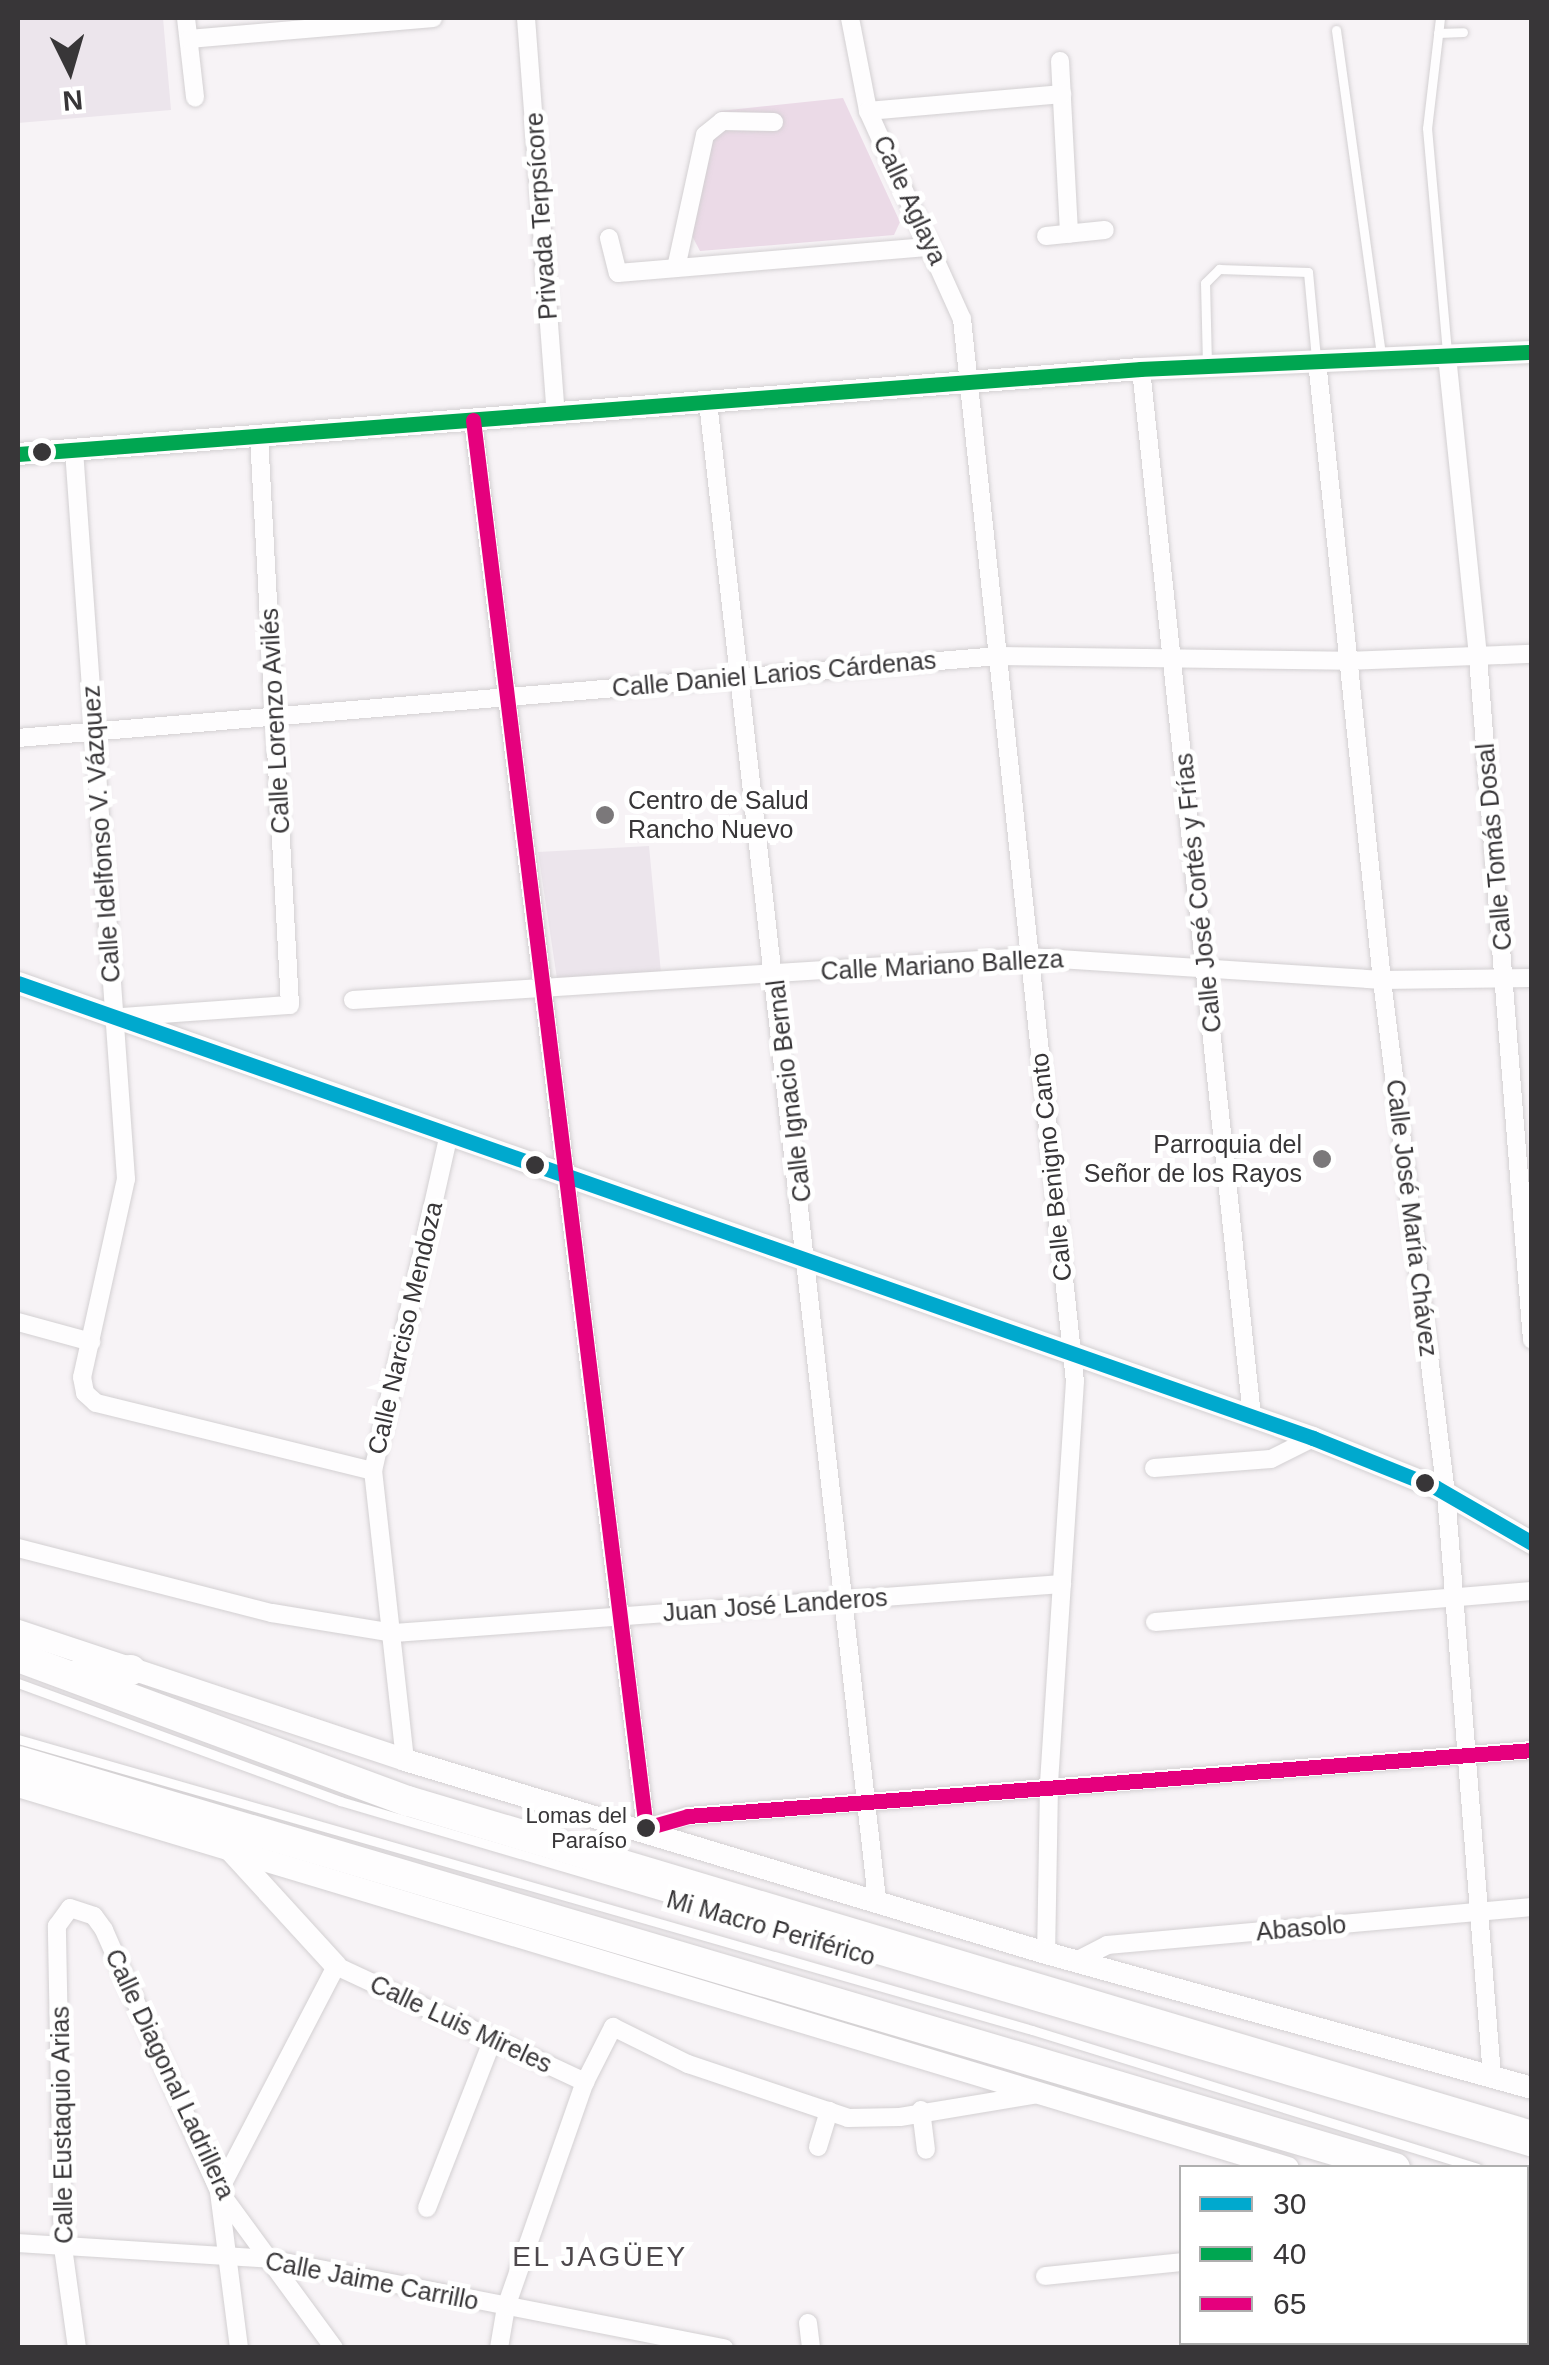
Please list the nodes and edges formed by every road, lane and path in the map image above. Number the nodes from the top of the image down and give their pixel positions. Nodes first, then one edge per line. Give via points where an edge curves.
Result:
1 (186, 18) edge
2 (432, 18) edge
3 (526, 18) edge
4 (850, 18) edge
5 (1440, 18) edge
6 (393, 19) edge
7 (321, 22) edge
8 (1336, 30) dead end
9 (1463, 32) dead end
10 (1438, 33) junction
11 (189, 39) junction
12 (1060, 61) dead end
13 (1062, 94) junction
14 (196, 98) dead end
15 (868, 111) junction
16 (774, 122) dead end
17 (1105, 230) dead end
18 (1069, 234) junction
19 (1046, 236) dead end
20 (610, 238) dead end
21 (930, 247) junction
22 (676, 268) junction
23 (1532, 352) edge
24 (1447, 356) junction
25 (1381, 358) junction
26 (1316, 362) junction
27 (1206, 366) junction
28 (1141, 369) junction
29 (970, 382) junction
30 (708, 402) junction
31 (556, 414) junction
32 (472, 420) junction
33 (259, 436) junction
34 (74, 450) junction
35 (18, 454) edge
36 (1532, 654) edge
37 (999, 656) junction
38 (1478, 657) junction
39 (1173, 658) junction
40 (1346, 661) junction
41 (740, 676) junction
42 (506, 696) junction
43 (274, 716) junction
44 (94, 732) junction
45 (18, 738) edge
46 (1028, 957) junction
47 (1206, 966) junction
48 (774, 973) junction
49 (1505, 978) junction
50 (1532, 978) edge
51 (1382, 980) junction
52 (18, 983) edge
53 (542, 988) junction
54 (353, 1000) dead end
55 (114, 1017) junction
56 (449, 1135) junction
57 (566, 1176) junction
58 (1528, 1246) edge
59 (810, 1264) junction
60 (18, 1322) edge
61 (1532, 1340) edge
62 (91, 1342) junction
63 (1072, 1355) junction
64 (1252, 1417) junction
65 (1313, 1438) junction
66 (1154, 1468) dead end
67 (373, 1471) junction
68 (1446, 1493) junction
69 (1532, 1543) edge
70 (18, 1548) edge
71 (1062, 1584) junction
72 (1532, 1592) edge
73 (1456, 1598) junction
74 (846, 1600) junction
75 (620, 1616) junction
76 (1154, 1622) dead end
77 (18, 1631) edge
78 (394, 1633) junction
79 (18, 1643) edge
80 (18, 1657) edge
81 (48, 1663) junction
82 (132, 1670) junction
83 (78, 1674) junction
84 (18, 1683) edge
85 (18, 1739) edge
86 (1532, 1750) edge
87 (1470, 1754) junction
88 (405, 1760) junction
89 (18, 1761) edge
90 (18, 1786) edge
91 (1050, 1786) junction
92 (870, 1801) junction
93 (646, 1828) junction
94 (228, 1849) junction
95 (877, 1899) junction
96 (1532, 1907) edge
97 (70, 1908) joint
98 (1481, 1912) junction
99 (1046, 1953) junction
100 (1076, 1960) junction
101 (336, 1966) junction
102 (493, 2038) junction
103 (1492, 2076) junction
104 (585, 2082) junction
105 (1532, 2088) edge
106 (1054, 2094) junction
107 (921, 2110) junction
108 (829, 2111) junction
109 (1251, 2125) junction
110 (1532, 2136) edge
111 (818, 2147) dead end
112 (926, 2150) dead end
113 (1532, 2152) edge
114 (1279, 2165) edge
115 (1304, 2165) edge
116 (1385, 2165) edge
117 (1466, 2165) edge
118 (220, 2191) junction
119 (428, 2208) dead end
120 (18, 2243) edge
121 (63, 2247) junction
122 (228, 2254) junction
123 (269, 2259) junction
124 (1179, 2262) edge
125 (1045, 2276) dead end
126 (506, 2307) junction
127 (808, 2323) dead end
128 (77, 2348) edge
129 (239, 2348) edge
130 (334, 2348) edge
131 (499, 2348) edge
132 (724, 2348) edge
133 (811, 2348) edge

1 - 11 street
2 - 6 street
3 - 31 street, Privada Terpsícore
4 - 15 street, Calle Aglaya
5 - 10 lane
6 - 7 street
7 - 11 street
8 - 25 lane
9 - 10 lane
10 - 24 lane via 1427,128
11 - 14 street
12 - 13 street
13 - 15 street
13 - 18 street
15 - 21 street, Calle Aglaya
16 - 22 street via 722,121 705,135
17 - 18 street
18 - 19 street
20 - 22 street via 618,273
21 - 22 street
21 - 29 street, Calle Aglaya via 962,320
23 - 24 street
24 - 25 street
24 - 38 street, Calle Tomás Dosal
25 - 26 street
26 - 27 street
26 - 27 lane via 1308,272 1219,269 1205,283
26 - 40 street, Calle José María Chávez
27 - 28 street
28 - 29 street
28 - 39 street, Calle José Cortés y Frías
29 - 30 street
29 - 37 street, Calle Benigno Canto
30 - 31 street
30 - 41 street, Calle Ignacio Bernal
31 - 32 street
32 - 33 street
32 - 42 street
33 - 34 street
33 - 43 street, Calle Lorenzo Avilés
34 - 35 street
34 - 44 street, Calle Idelfonso V. Vázquez
36 - 38 street, Calle Daniel Larios Cárdenas
37 - 39 street, Calle Daniel Larios Cárdenas
37 - 41 street, Calle Daniel Larios Cárdenas
37 - 46 street, Calle Benigno Canto
38 - 40 street, Calle Daniel Larios Cárdenas
38 - 49 street, Calle Tomás Dosal
39 - 40 street, Calle Daniel Larios Cárdenas
39 - 47 street, Calle José Cortés y Frías
40 - 51 street, Calle José María Chávez
41 - 42 street, Calle Daniel Larios Cárdenas
41 - 48 street, Calle Ignacio Bernal
42 - 43 street, Calle Daniel Larios Cárdenas
42 - 53 street
43 - 44 street, Calle Daniel Larios Cárdenas
43 - 55 street, Calle Lorenzo Avilés via 290,1005
44 - 45 street, Calle Daniel Larios Cárdenas
44 - 55 street, Calle Idelfonso V. Vázquez
46 - 47 street, Calle Mariano Balleza
46 - 48 street, Calle Mariano Balleza
46 - 63 street, Calle Benigno Canto
47 - 51 street, Calle Mariano Balleza
47 - 64 street, Calle José Cortés y Frías
48 - 53 street, Calle Mariano Balleza
48 - 59 street, Calle Ignacio Bernal
49 - 50 street, Calle Mariano Balleza
49 - 51 street, Calle Mariano Balleza
49 - 58 street, Calle Tomás Dosal
51 - 68 street, Calle José María Chávez
52 - 55 street
53 - 54 street, Calle Mariano Balleza
53 - 57 street
55 - 56 street
55 - 62 street, Calle Idelfonso V. Vázquez via 126,1179
56 - 57 street
56 - 67 street, Calle Narciso Mendoza
57 - 59 street
57 - 75 street
58 - 61 street, Calle Tomás Dosal
59 - 63 street
59 - 74 street, Calle Ignacio Bernal
60 - 62 street
62 - 67 street, Calle Idelfonso V. Vázquez via 85,1393 96,1404
63 - 64 street
63 - 71 street, Calle Benigno Canto
64 - 65 street
65 - 66 street via 1271,1459
65 - 68 street
67 - 78 street, Calle Narciso Mendoza
68 - 69 street
68 - 73 street, Calle José María Chávez
70 - 78 street, Juan José Landeros via 272,1613
71 - 74 street, Juan José Landeros
71 - 91 street, Calle Benigno Canto
72 - 73 street
73 - 76 street
73 - 87 street, Calle José María Chávez
74 - 75 street, Juan José Landeros
74 - 92 street, Calle Ignacio Bernal
75 - 78 street, Juan José Landeros
75 - 93 street
77 - 82 street
78 - 88 street, Calle Narciso Mendoza
79 - 81 highway
80 - 81 highway
81 - 83 highway
82 - 83 highway
82 - 88 street
83 - 110 highway via 274,1757 408,1801
84 - 113 lane, Mi Macro Periférico via 340,1801
85 - 117 lane, Mi Macro Periférico via 1032,2030
86 - 87 street
87 - 91 street
87 - 98 street, Calle José María Chávez
88 - 93 street
89 - 109 highway
90 - 94 street
91 - 92 street
91 - 99 street, Calle Benigno Canto
92 - 93 street via 688,1816
92 - 95 street, Calle Ignacio Bernal
93 - 95 street
94 - 101 street
94 - 106 street
95 - 99 street
96 - 98 street, Abasolo
97 - 118 street, Calle Diagonal Ladrillera via 94,1916 104,1930
97 - 121 street, Calle Eustaquio Arias via 57,1926
98 - 100 street, Abasolo via 1096,1946
98 - 103 street, Calle José María Chávez
99 - 100 street
100 - 103 street
101 - 102 street, Calle Luis Mireles
101 - 118 street
102 - 104 street, Calle Luis Mireles
102 - 119 street
103 - 105 street
104 - 108 street via 613,2027 688,2064
104 - 126 street
106 - 107 street
106 - 114 street
107 - 108 street via 883,2117
107 - 112 street
108 - 111 street
109 - 115 street
109 - 116 highway
118 - 122 street
118 - 123 street, Calle Diagonal Ladrillera
120 - 121 street, Calle Jaime Carrillo
121 - 122 street, Calle Jaime Carrillo
121 - 128 street, Calle Eustaquio Arias
122 - 123 street, Calle Jaime Carrillo
122 - 129 street
123 - 126 street, Calle Jaime Carrillo
123 - 130 street, Calle Diagonal Ladrillera
124 - 125 street
126 - 131 street
126 - 132 street, Calle Jaime Carrillo
127 - 133 street

